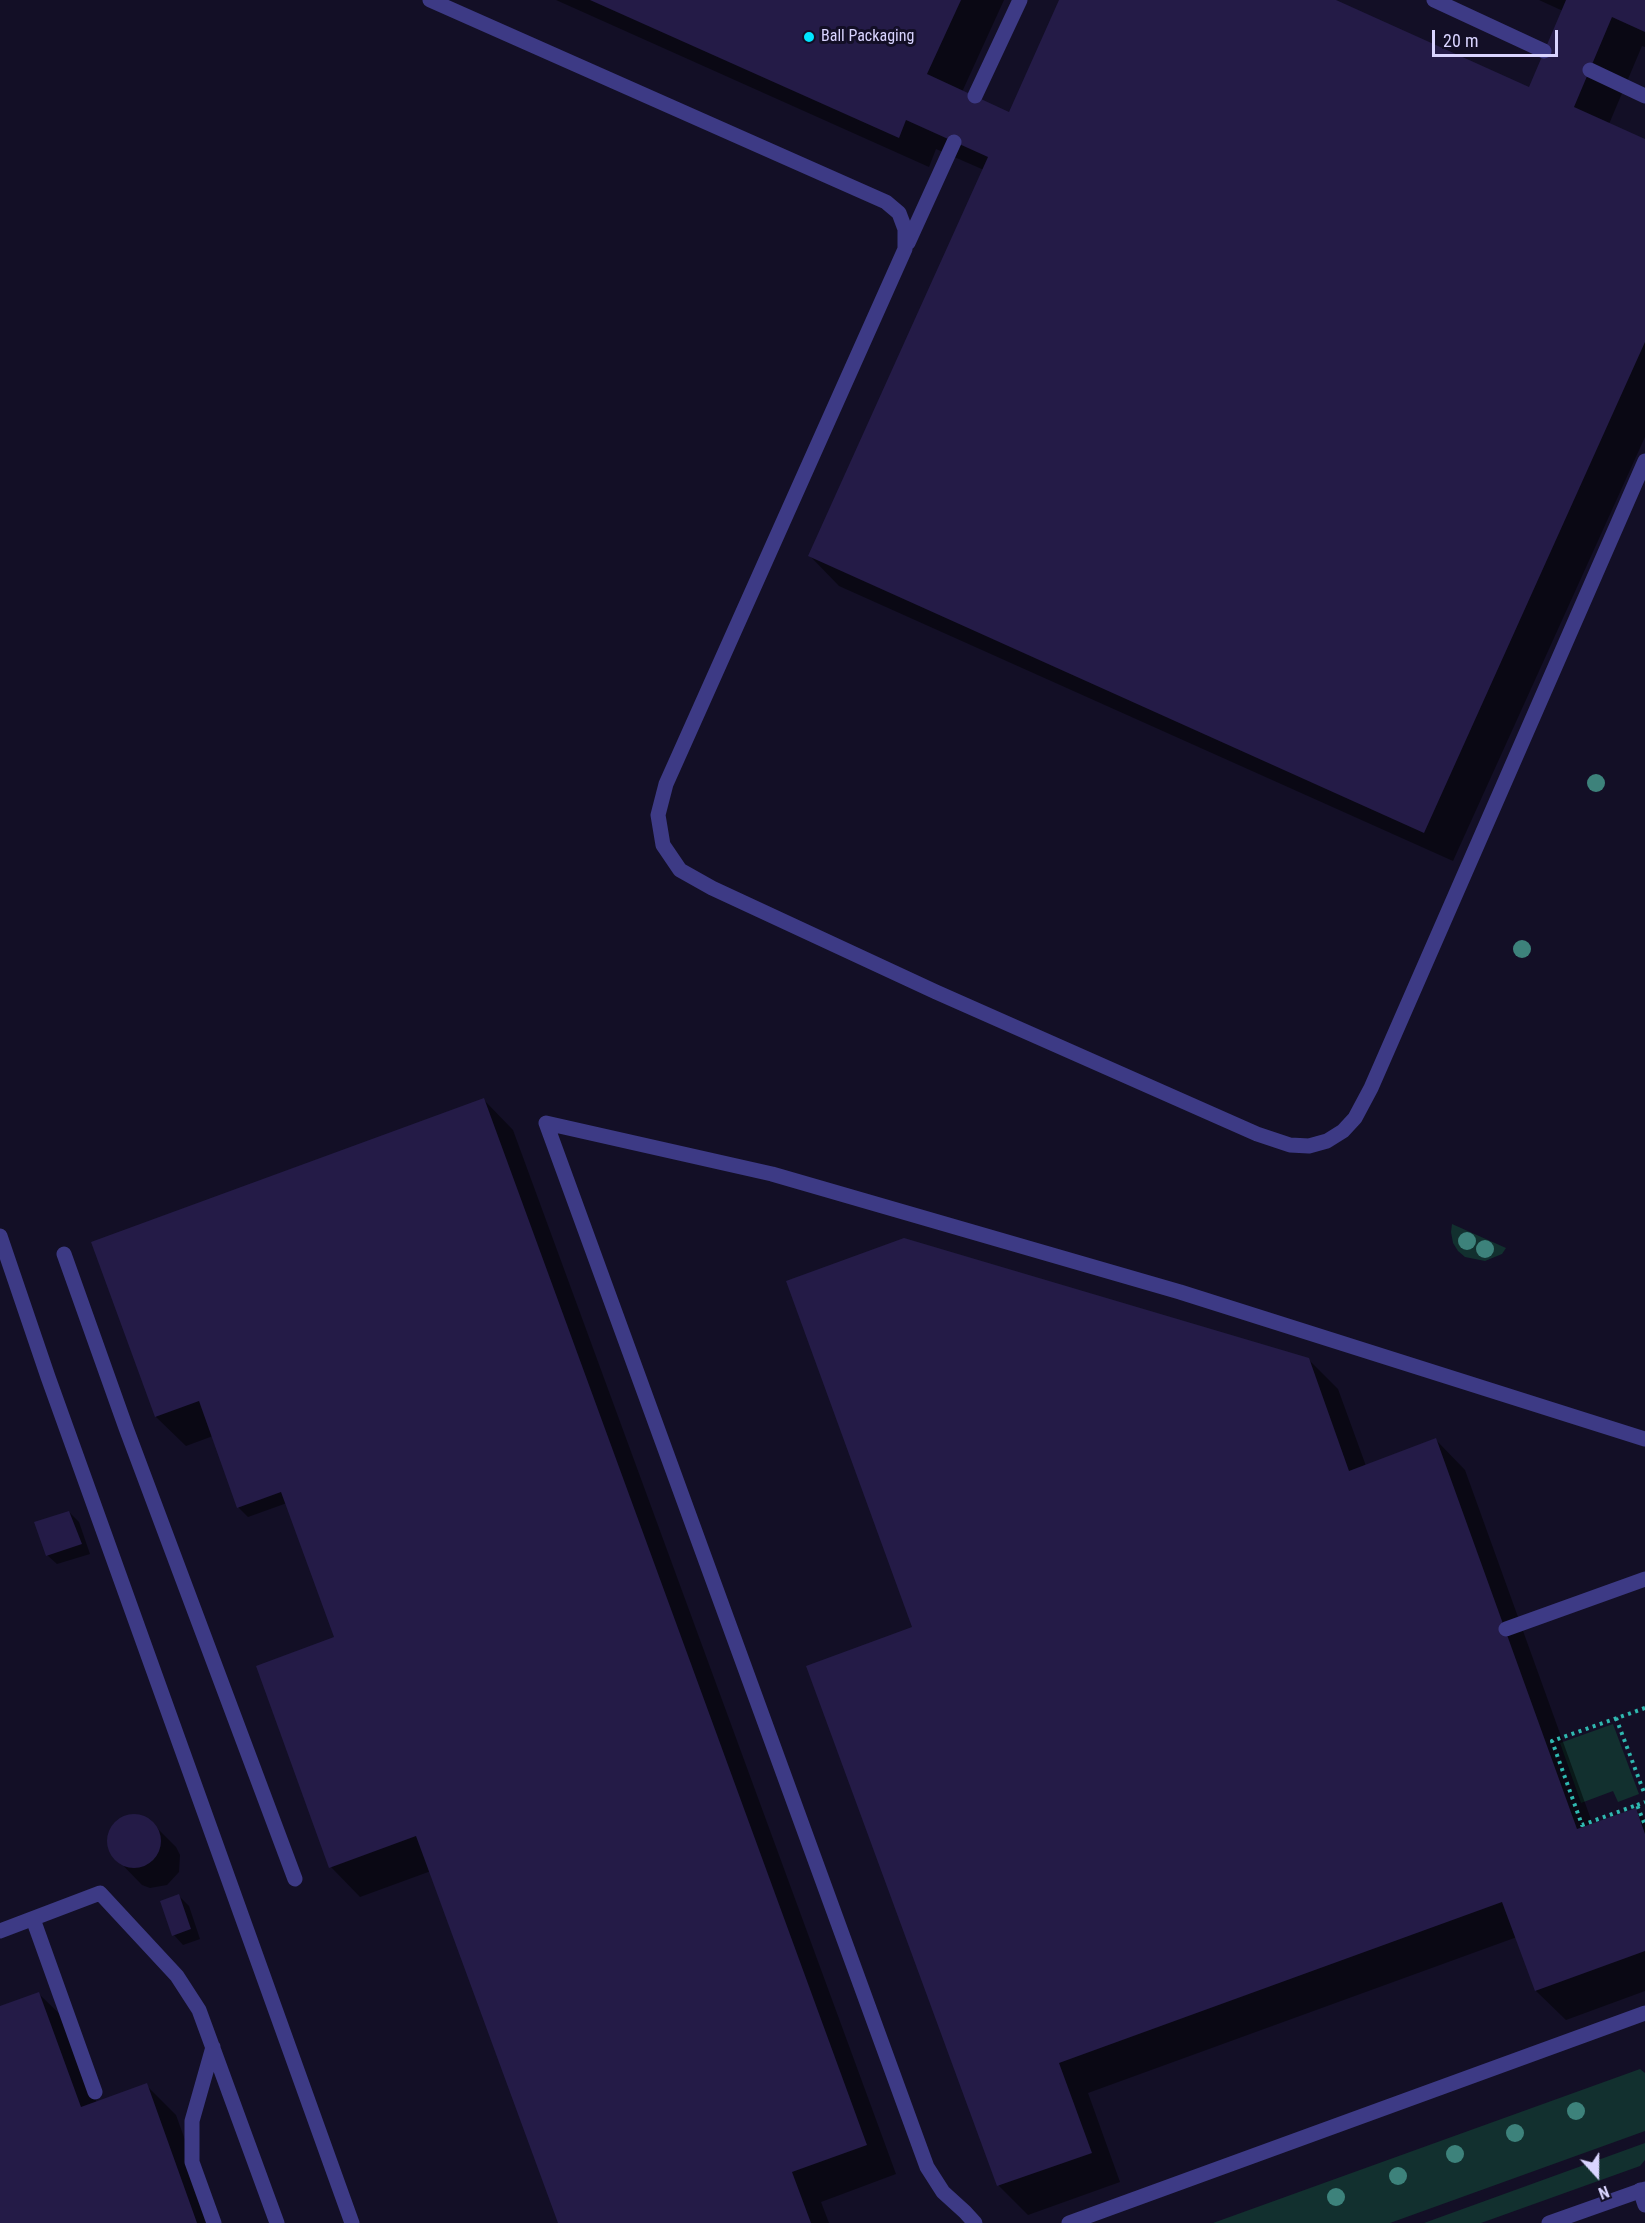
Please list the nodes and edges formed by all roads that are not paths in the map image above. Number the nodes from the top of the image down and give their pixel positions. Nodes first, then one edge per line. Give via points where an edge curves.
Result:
1 (430, 0) edge
2 (1020, 0) edge
3 (1434, 0) edge
4 (1545, 51) dead end
5 (1590, 70) dead end
6 (975, 96) dead end
7 (1645, 96) edge
8 (954, 142) dead end
9 (905, 249) junction
10 (1645, 461) edge
11 (0, 1236) edge
12 (64, 1254) dead end
13 (1645, 1439) edge
14 (1645, 1579) edge
15 (1506, 1629) dead end
16 (295, 1879) dead end
17 (33, 1919) junction
18 (0, 1931) edge
19 (1645, 2013) edge
20 (213, 2047) junction
21 (95, 2092) dead end
22 (1644, 2195) edge
23 (214, 2223) edge
24 (277, 2223) edge
25 (352, 2223) edge
26 (975, 2223) edge
27 (1069, 2223) edge
28 (1549, 2223) edge

1 - 9 street via 886,202 898,213 905,229
2 - 6 street
3 - 4 street
5 - 7 street
8 - 9 street
9 - 10 street via 666,784 658,815 663,845 680,870 712,888 936,992 1257,1134 1290,1144 1309,1146 1343,1131 1371,1088
11 - 25 street
12 - 16 street
13 - 26 street via 1180,1292 772,1174 546,1123 927,2167 943,2192
14 - 15 street
17 - 18 street
17 - 20 street via 100,1893 177,1977 199,2010
17 - 21 street
19 - 27 street
20 - 23 street via 192,2121 192,2162
20 - 24 street
22 - 28 street

